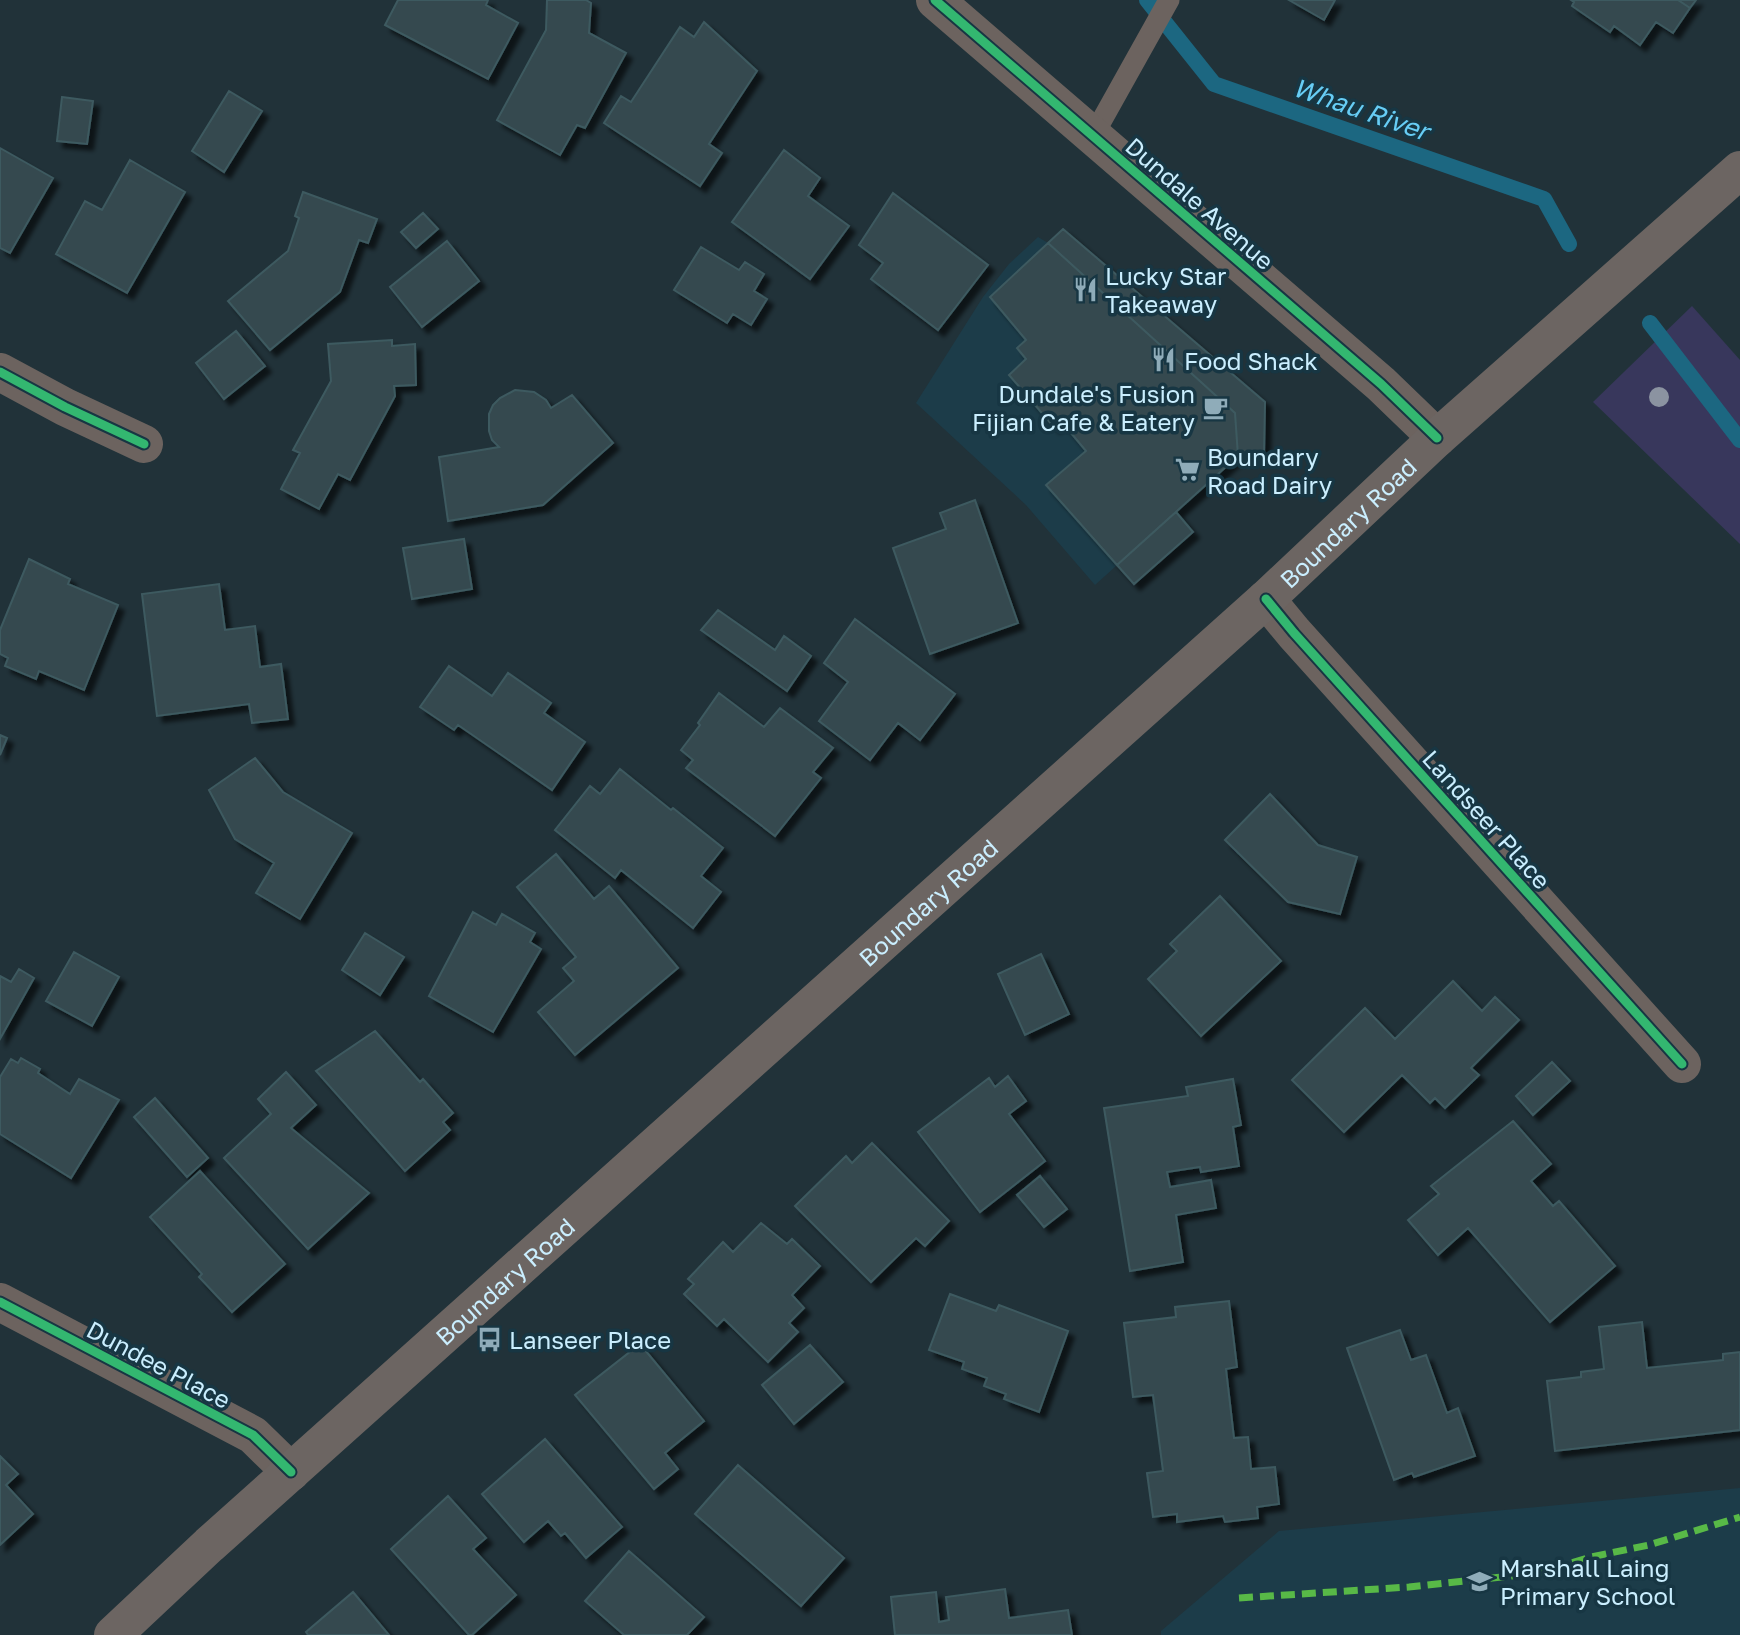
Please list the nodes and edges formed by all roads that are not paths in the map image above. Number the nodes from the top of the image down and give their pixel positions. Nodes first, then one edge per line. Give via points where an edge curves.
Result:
1 (935, 0) edge
2 (1169, 0) edge
3 (1093, 136) junction
4 (1740, 170) edge
5 (0, 372) edge
6 (1437, 438) junction
7 (144, 444) dead end
8 (1266, 599) junction
9 (1682, 1063) dead end
10 (0, 1302) edge
11 (291, 1472) junction
12 (129, 1630) edge

1 - 3 street, Dundale Avenue
2 - 3 lane
3 - 6 street, Dundale Avenue via 1381,384
4 - 6 main road, Boundary Road
5 - 7 street
6 - 8 main road, Boundary Road
8 - 9 street, Landseer Place
8 - 11 main road, Boundary Road
10 - 11 street, Dundee Place via 253,1435
11 - 12 main road, Boundary Road via 209,1545

